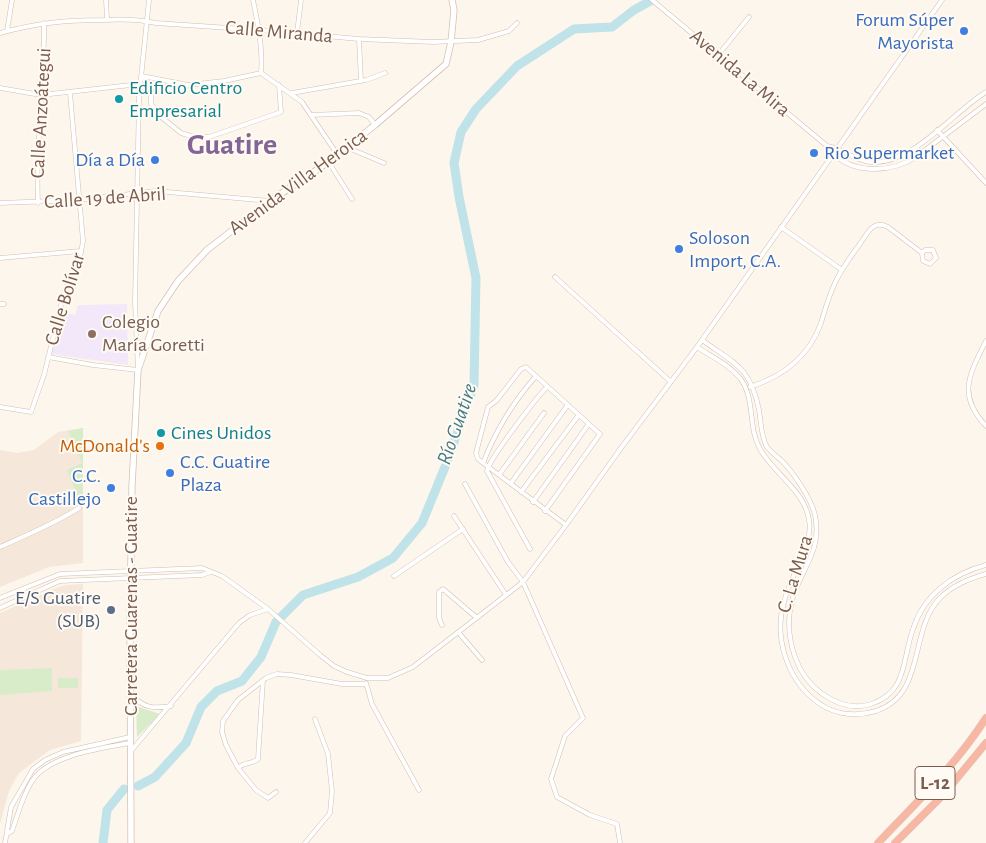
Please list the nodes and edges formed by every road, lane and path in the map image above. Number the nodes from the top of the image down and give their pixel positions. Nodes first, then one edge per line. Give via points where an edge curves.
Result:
1 (12, 0) edge
2 (106, 0) edge
3 (149, 0) edge
4 (252, 0) edge
5 (301, 0) edge
6 (452, 0) edge
7 (652, 0) edge
8 (942, 0) edge
9 (749, 17) dead end
10 (106, 20) junction
11 (147, 21) junction
12 (517, 22) dead end
13 (44, 23) junction
14 (259, 30) junction
15 (7, 31) junction
16 (0, 33) edge
17 (297, 33) junction
18 (359, 39) junction
19 (451, 42) junction
20 (719, 54) junction
21 (261, 73) junction
22 (385, 73) dead end
23 (142, 76) junction
24 (360, 81) junction
25 (140, 84) junction
26 (278, 85) junction
27 (0, 88) edge
28 (986, 92) edge
29 (70, 93) junction
30 (292, 93) junction
31 (41, 95) junction
32 (986, 104) edge
33 (311, 115) junction
34 (375, 125) junction
35 (937, 130) junction
36 (944, 137) junction
37 (827, 146) junction
38 (346, 147) junction
39 (837, 147) junction
40 (336, 154) junction
41 (832, 154) junction
42 (328, 161) junction
43 (384, 163) dead end
44 (986, 183) edge
45 (137, 193) junction
46 (352, 199) dead end
47 (78, 200) junction
48 (270, 201) junction
49 (0, 203) edge
50 (38, 203) junction
51 (781, 227) junction
52 (81, 252) junction
53 (922, 253) dead end
54 (0, 258) edge
55 (842, 270) junction
56 (555, 276) dead end
57 (702, 340) junction
58 (986, 341) edge
59 (697, 347) junction
60 (48, 359) junction
61 (138, 370) junction
62 (536, 376) junction
63 (671, 382) junction
64 (753, 386) junction
65 (548, 387) junction
66 (746, 389) junction
67 (567, 406) junction
68 (0, 407) edge
69 (544, 413) dead end
70 (578, 416) junction
71 (588, 425) junction
72 (986, 426) edge
73 (483, 464) junction
74 (488, 467) junction
75 (499, 475) junction
76 (511, 483) junction
77 (465, 484) dead end
78 (521, 492) junction
79 (533, 502) junction
80 (79, 508) dead end
81 (545, 511) junction
82 (454, 516) dead end
83 (566, 525) junction
84 (463, 529) junction
85 (0, 548) edge
86 (530, 549) dead end
87 (986, 564) edge
88 (131, 570) junction
89 (212, 572) junction
90 (986, 574) edge
91 (394, 576) dead end
92 (131, 578) junction
93 (523, 582) junction
94 (506, 595) junction
95 (0, 598) edge
96 (0, 608) edge
97 (268, 609) junction
98 (477, 618) junction
99 (442, 625) dead end
100 (458, 632) junction
101 (482, 660) dead end
102 (368, 678) junction
103 (263, 680) junction
104 (366, 684) junction
105 (130, 694) junction
106 (171, 706) junction
107 (986, 718) edge
108 (316, 719) dead end
109 (130, 740) junction
110 (986, 743) edge
111 (130, 756) junction
112 (238, 768) junction
113 (419, 790) dead end
114 (276, 792) dead end
115 (7, 834) junction
116 (5, 843) edge
117 (131, 843) edge
118 (305, 843) edge
119 (620, 843) edge
120 (878, 843) edge
121 (895, 843) edge

1 - 15 street
2 - 10 street
3 - 11 street
4 - 14 street
5 - 17 street
6 - 19 main road, Avenida Villa Heroica
7 - 20 street, Avenida La Mira
8 - 39 street
9 - 20 street
10 - 11 street, Calle Miranda
10 - 13 street, Calle Miranda
11 - 14 street, Calle Miranda
11 - 23 street
12 - 19 street, Calle Miranda via 509,31 478,40
13 - 15 street, Calle Miranda
13 - 31 street, Calle Anzoátegui via 45,60
14 - 17 street, Calle Miranda
14 - 21 street
15 - 16 street, Calle Miranda
17 - 18 street, Calle Miranda
18 - 19 street, Calle Miranda
18 - 24 street
19 - 34 main road, Avenida Villa Heroica via 446,64
20 - 37 street, Avenida La Mira
21 - 23 street via 188,85
21 - 26 street
22 - 24 street
23 - 25 street
23 - 26 street via 151,87 150,100 160,116 181,133 194,137 210,137 281,112
24 - 30 street
25 - 29 street
25 - 45 street
26 - 30 street
27 - 31 street
28 - 35 street
29 - 31 street
29 - 47 street, Calle Bolívar
30 - 33 street
31 - 50 street, Calle Anzoátegui via 36,179
32 - 36 street, Avenida La Mira
33 - 34 street via 359,113 369,117
33 - 40 street
34 - 38 main road, Avenida Villa Heroica
35 - 36 street
35 - 39 street via 914,149 888,160 860,160
36 - 41 street, Avenida La Mira via 906,163 889,169 857,167
36 - 44 street
37 - 39 street
37 - 41 street, Avenida La Mira
38 - 40 main road, Avenida Villa Heroica
38 - 43 street
39 - 41 street
40 - 42 main road, Avenida Villa Heroica
41 - 51 street
42 - 46 street
42 - 48 main road, Avenida Villa Heroica
45 - 47 street, Calle 19 de Abril
45 - 48 street, Calle 19 de Abril
45 - 61 street via 135,302
47 - 50 street, Calle 19 de Abril
47 - 52 street, Calle Bolívar via 83,241
48 - 61 main road, Avenida Villa Heroica via 207,250 178,281 158,311
49 - 50 street, Calle 19 de Abril
51 - 55 street
51 - 57 street
52 - 54 street
52 - 60 street, Calle Bolívar via 64,293
53 - 55 street via 888,227 878,224 868,232
55 - 64 street via 806,349 784,372
56 - 63 street
57 - 59 street
57 - 64 street via 732,360
58 - 72 street via 969,380 971,407
59 - 63 street
59 - 66 street, C. La Mura via 730,368
60 - 61 street
60 - 68 street, Calle Bolívar via 31,412
61 - 88 main road, Carretera Guarenas - Guatire
62 - 65 street
62 - 73 street via 501,423
62 - 73 street via 526,367 521,369 488,407 476,448 478,459
63 - 83 street
64 - 66 street
64 - 87 street via 765,443 798,482 814,512 816,538 813,551 793,596 788,621 797,662 818,690 835,702 853,706 872,704 883,698 892,691 903,673 913,628 926,604 953,578
65 - 67 street
65 - 74 street
66 - 90 street, C. La Mura via 759,447 793,488 808,515 810,532 784,602 780,637 796,678 818,703 837,712 855,714 875,711 895,700 909,681 930,611 956,585
67 - 70 street
67 - 76 street
69 - 75 street
70 - 71 street
70 - 78 street
71 - 79 street
71 - 81 street via 600,434
73 - 74 street
74 - 75 street
74 - 86 street via 489,477
75 - 76 street
76 - 78 street
77 - 93 street via 508,562
78 - 79 street
79 - 81 street
80 - 85 street
81 - 83 street
82 - 84 street
83 - 93 street
84 - 91 street
84 - 94 street
88 - 89 street via 202,568
88 - 92 main road, Carretera Guarenas - Guatire
88 - 95 street via 60,574
89 - 92 street via 202,576
89 - 97 street
92 - 96 street via 60,582
92 - 105 main road, Carretera Guarenas - Guatire
93 - 94 street
93 - 119 street via 583,718 565,736 551,779 557,797 590,815 616,824
94 - 98 street
97 - 102 street via 334,666
97 - 106 street via 250,615 239,624
98 - 99 street via 443,589 439,592 438,603
98 - 100 street
100 - 101 street
100 - 102 street via 413,667 388,678
102 - 104 street
103 - 104 street via 283,674 342,684
103 - 112 street via 258,759
103 - 112 street via 238,700 221,728
104 - 113 street via 372,704
105 - 106 street via 146,707
105 - 109 main road, Carretera Guarenas - Guatire
106 - 111 street
107 - 120 highway, L-12 via 947,771
108 - 118 street via 328,754 332,791 330,813
109 - 111 main road, Carretera Guarenas - Guatire
109 - 115 street via 75,755 44,768 33,779 23,797 12,831
109 - 115 street via 63,752 33,769 11,807
110 - 121 highway, L-12 via 944,794
111 - 117 main road, Carretera Guarenas - Guatire
112 - 114 street via 265,797
115 - 116 street

